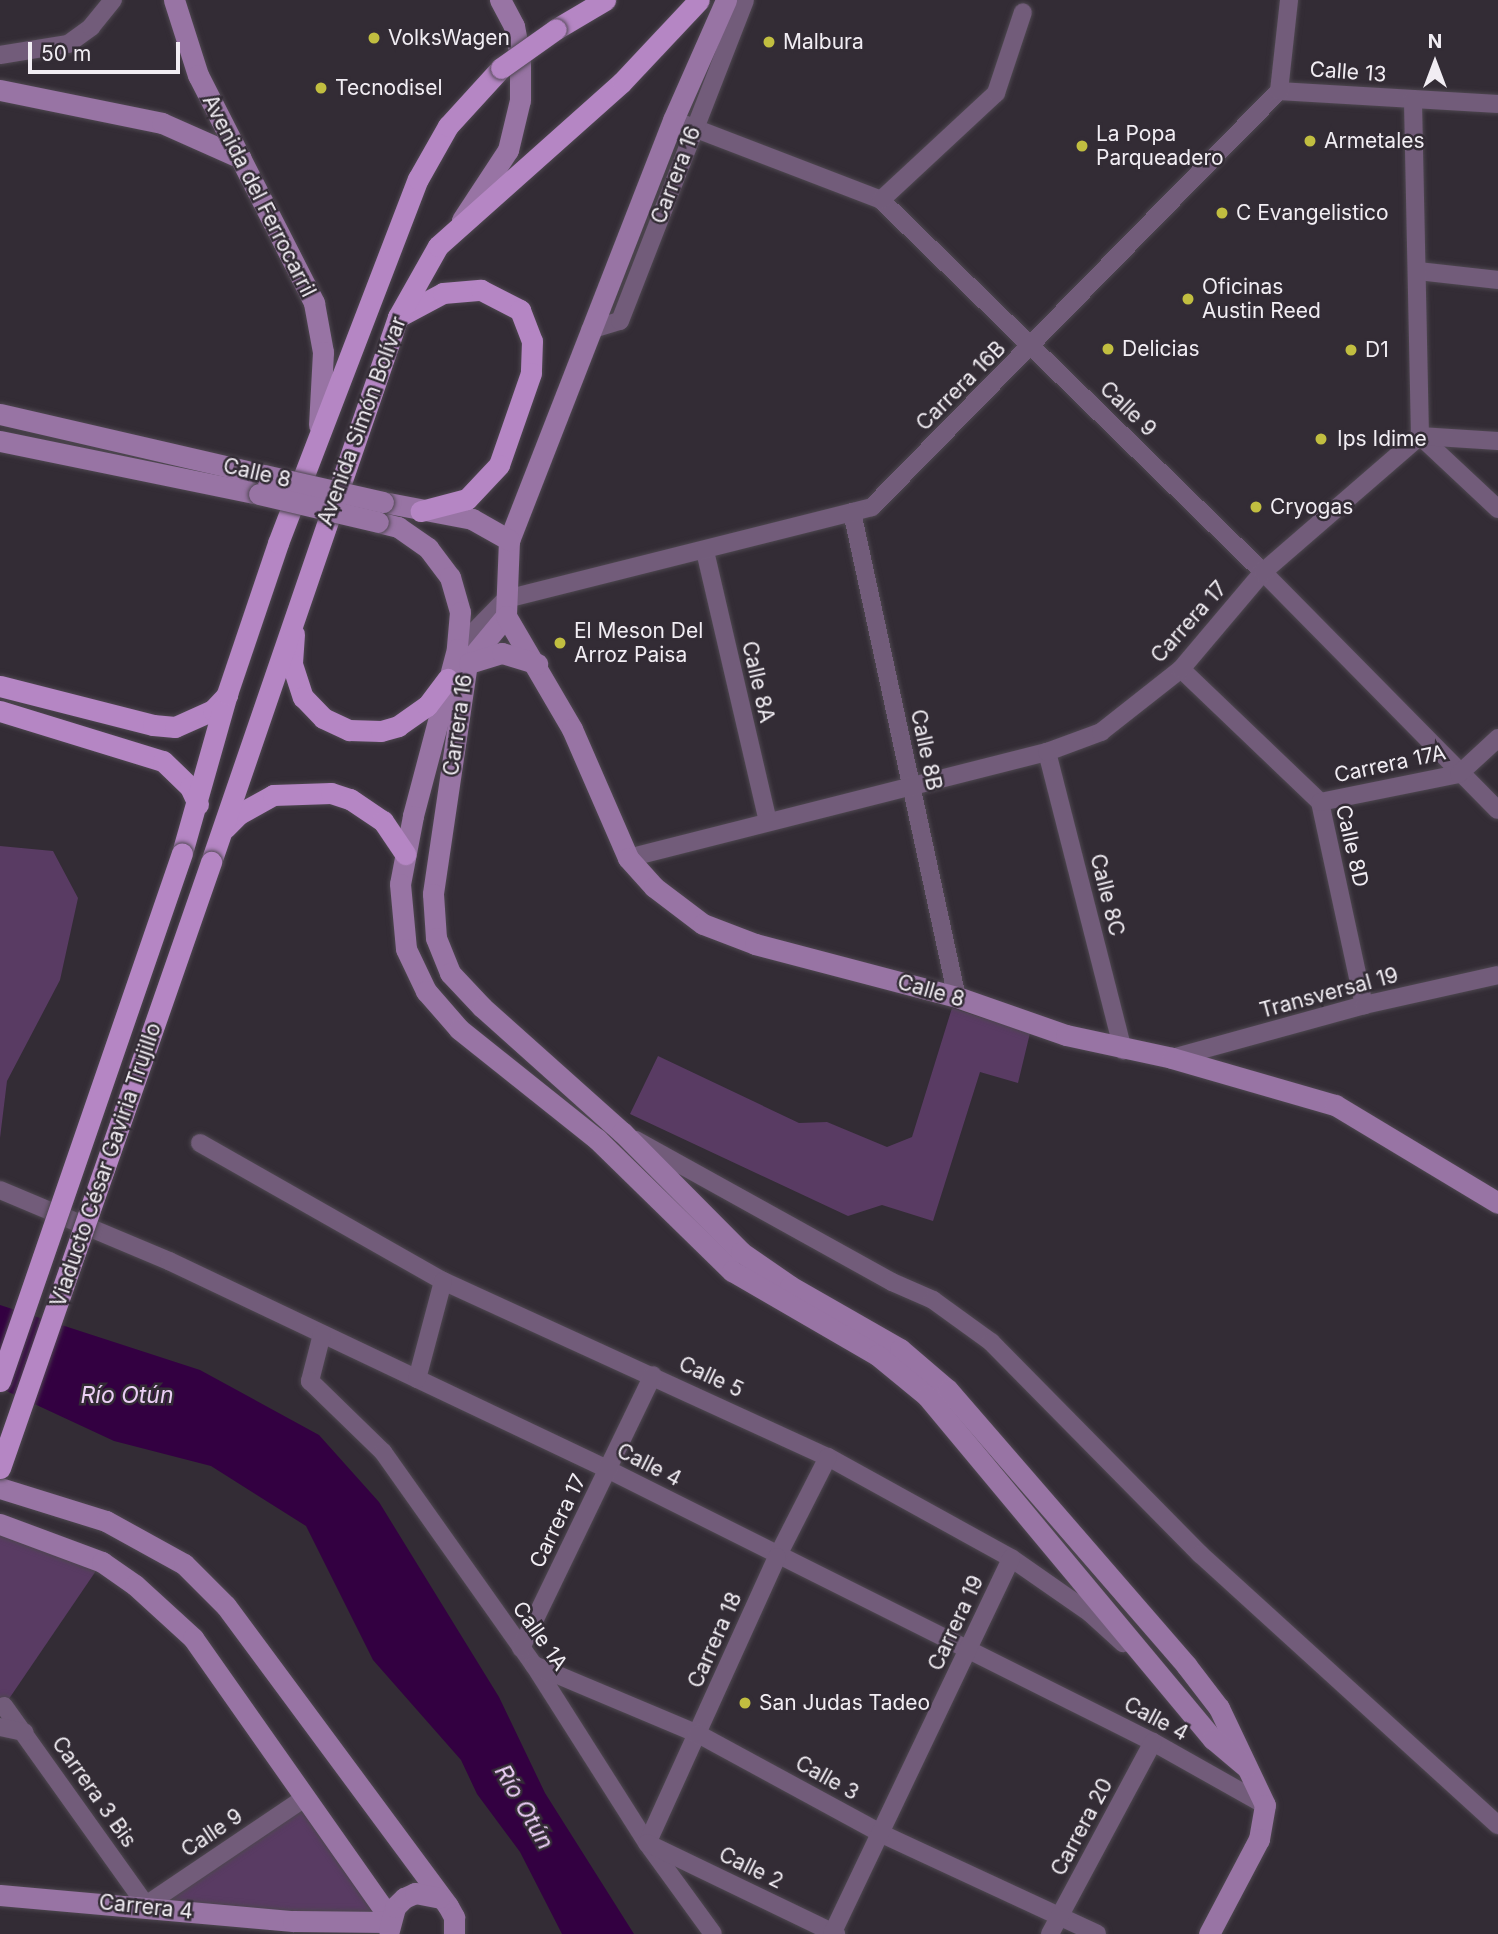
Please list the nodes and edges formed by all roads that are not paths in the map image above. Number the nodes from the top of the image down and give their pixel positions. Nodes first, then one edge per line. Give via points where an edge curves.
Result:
1 (113, 0) edge
2 (174, 0) edge
3 (500, 0) edge
4 (605, 0) edge
5 (699, 0) edge
6 (726, 0) edge
7 (745, 0) edge
8 (1289, 0) edge
9 (1023, 12) dead end
10 (0, 55) edge
11 (0, 90) edge
12 (1279, 90) junction
13 (1413, 99) junction
14 (1498, 104) edge
15 (673, 120) junction
16 (693, 128) junction
17 (241, 158) junction
18 (881, 200) junction
19 (462, 220) junction
20 (1419, 271) junction
21 (1498, 279) edge
22 (398, 317) junction
23 (590, 330) junction
24 (1032, 347) junction
25 (0, 414) edge
26 (1420, 436) junction
27 (317, 437) junction
28 (0, 441) edge
29 (1498, 441) edge
30 (261, 485) junction
31 (1498, 509) edge
32 (421, 511) junction
33 (381, 512) junction
34 (852, 512) junction
35 (509, 540) junction
36 (705, 551) junction
37 (312, 559) junction
38 (1263, 572) junction
39 (506, 608) junction
40 (462, 656) junction
41 (537, 664) junction
42 (1181, 670) junction
43 (447, 678) junction
44 (0, 686) edge
45 (227, 694) junction
46 (0, 711) edge
47 (1498, 738) edge
48 (1047, 752) junction
49 (1459, 774) junction
50 (911, 784) junction
51 (1320, 802) junction
52 (198, 804) junction
53 (1498, 810) edge
54 (768, 822) junction
55 (225, 828) junction
56 (182, 853) joint
57 (405, 854) junction
58 (628, 858) junction
59 (211, 862) joint
60 (1498, 975) edge
61 (957, 997) junction
62 (1364, 1005) junction
63 (1123, 1050) junction
64 (1172, 1059) junction
65 (622, 1132) junction
66 (200, 1143) dead end
67 (0, 1190) edge
68 (1498, 1203) edge
69 (443, 1281) junction
70 (322, 1334) junction
71 (653, 1375) junction
72 (417, 1379) junction
73 (0, 1381) edge
74 (828, 1457) junction
75 (0, 1468) edge
76 (609, 1470) junction
77 (0, 1488) edge
78 (0, 1524) edge
79 (777, 1558) junction
80 (1011, 1558) junction
81 (521, 1648) junction
82 (970, 1649) junction
83 (534, 1665) junction
84 (1177, 1693) junction
85 (4, 1706) dead end
86 (0, 1727) edge
87 (24, 1732) junction
88 (698, 1734) junction
89 (1153, 1742) junction
90 (1252, 1772) junction
91 (303, 1798) junction
92 (1265, 1805) junction
93 (1498, 1825) edge
94 (882, 1834) junction
95 (648, 1843) junction
96 (0, 1895) edge
97 (440, 1898) junction
98 (146, 1905) junction
99 (293, 1921) junction
100 (390, 1924) edge
101 (1054, 1926) edge
102 (456, 1932) edge
103 (337, 1934) edge
104 (713, 1934) edge
105 (834, 1934) edge
106 (1097, 1934) edge
107 (1209, 1934) edge

1 - 10 street via 91,27 68,44
2 - 17 street, Avenida del Ferrocarril via 198,75
3 - 19 street via 514,26 520,57 519,110 508,150
4 - 27 main road, Avenida Simón Bolívar, bridge via 501,68 448,126 421,173
5 - 19 main road, Avenida Simón Bolívar via 622,82
6 - 15 street, Carrera 16
7 - 16 street, Carrera 16
8 - 12 street
9 - 18 street via 996,93
11 - 17 street via 162,123
12 - 13 street, Calle 13
12 - 24 street, Carrera 16B
13 - 14 street, Calle 13
13 - 20 street
15 - 16 street, Calle 9
15 - 23 street, Carrera 16
16 - 18 street, Calle 9
16 - 23 street, Carrera 16 via 620,321
17 - 27 street, Avenida del Ferrocarril via 301,272 321,326 323,397
18 - 24 street, Calle 9
19 - 22 main road, Avenida Simón Bolívar via 438,246
20 - 21 street
20 - 26 street
22 - 32 main road via 443,293 481,290 520,310 533,341 531,373 499,465 467,499
22 - 37 main road, Avenida Simón Bolívar
23 - 35 street, Carrera 16
24 - 34 street, Carrera 16B via 872,507
24 - 38 street, Calle 9
25 - 30 street, Calle 8
26 - 29 street
26 - 31 street
26 - 38 street, Carrera 17
27 - 45 main road, Avenida Simón Bolívar
28 - 30 street, Calle 8
30 - 33 street, Calle 8, bridge
32 - 33 street, Calle 8
32 - 35 street, Calle 8 via 472,519
33 - 40 street via 440,562 458,603
34 - 36 street, Carrera 16B
34 - 50 street, Calle 8B
35 - 39 street, Carrera 16
36 - 39 street, Carrera 16B
36 - 54 street, Calle 8A
37 - 43 main road via 292,664 303,697 323,718 360,732 398,726 427,706
37 - 55 main road, Avenida Simón Bolívar
38 - 42 street, Carrera 17
38 - 49 street, Calle 9
39 - 40 street, Carrera 16
39 - 41 street, Calle 8
40 - 41 street via 502,653
40 - 43 street
40 - 65 street, Carrera 16 via 436,868 436,938 450,973 482,1007
41 - 58 street, Calle 8 via 572,729
42 - 48 street, Carrera 17 via 1101,732
42 - 51 street, Calle 8D
43 - 57 street
44 - 45 main road via 175,727 204,716
45 - 52 main road, Avenida Simón Bolívar
46 - 52 main road via 163,761 184,779
47 - 49 street, Carrera 17A
48 - 50 street, Carrera 17
48 - 63 street, Calle 8C
49 - 51 street, Carrera 17A
49 - 53 street, Calle 9
50 - 54 street, Carrera 17
50 - 61 street, Calle 8B
51 - 62 street, Calle 8D
52 - 56 main road, Avenida Simón Bolívar
54 - 58 street, Carrera 17
55 - 57 main road via 239,814 273,795 331,793 350,799 383,821
55 - 59 main road, Avenida Simón Bolívar
56 - 73 main road, Viaducto César Gaviria Trujillo, bridge
57 - 84 street via 399,907 404,938 416,974 438,1008 597,1139 732,1271 877,1355 927,1396
58 - 61 street, Calle 8 via 672,903 727,935
59 - 75 main road, Viaducto César Gaviria Trujillo, bridge
60 - 62 street, Transversal 19
61 - 63 street, Calle 8
62 - 64 street, Transversal 19
63 - 64 street, Calle 8
64 - 68 street, Calle 8 via 1335,1105
65 - 90 street via 741,1252 790,1286 900,1349 974,1416 1186,1665 1219,1708
65 - 93 street via 881,1277 933,1300 992,1342 1200,1554
66 - 69 street, Calle 5
67 - 70 street, Calle 4 via 169,1261
69 - 71 street, Calle 5
69 - 72 street
70 - 72 street, Calle 4
70 - 81 street, Calle 1A via 310,1381 383,1452
71 - 74 street, Calle 5
71 - 76 street, Carrera 17
72 - 76 street, Calle 4
74 - 79 street, Carrera 18
74 - 80 street, Calle 5
76 - 79 street, Calle 4
76 - 81 street, Carrera 17
77 - 97 street via 106,1521 184,1564 226,1606
78 - 91 street via 102,1563 159,1606 193,1638
79 - 82 street, Calle 4
79 - 88 street, Carrera 18
80 - 82 street, Carrera 19
80 - 84 street, Calle 5 via 1090,1613
81 - 83 street, Calle 1A
82 - 89 street, Calle 4
82 - 94 street, Carrera 19
83 - 88 street, Calle 3
83 - 95 street, Calle 1A
84 - 90 street via 1213,1739
85 - 87 street, Carrera 3 Bis
86 - 87 street
87 - 98 street, Carrera 3 Bis
88 - 94 street, Calle 3
88 - 95 street, Carrera 18
89 - 92 street, Calle 4
89 - 101 street, Carrera 20
90 - 92 street
91 - 98 street, Calle 9
91 - 100 street
92 - 107 street via 1259,1839
94 - 101 street, Calle 3
94 - 105 street, Carrera 19
95 - 104 street, Calle 1A
95 - 105 street, Calle 2
96 - 98 street, Carrera 4
97 - 100 street via 415,1893 404,1898
97 - 102 street via 454,1917
98 - 99 street, Carrera 4
99 - 100 street, Carrera 4
99 - 103 street, Carrera 4
101 - 106 street, Calle 3

